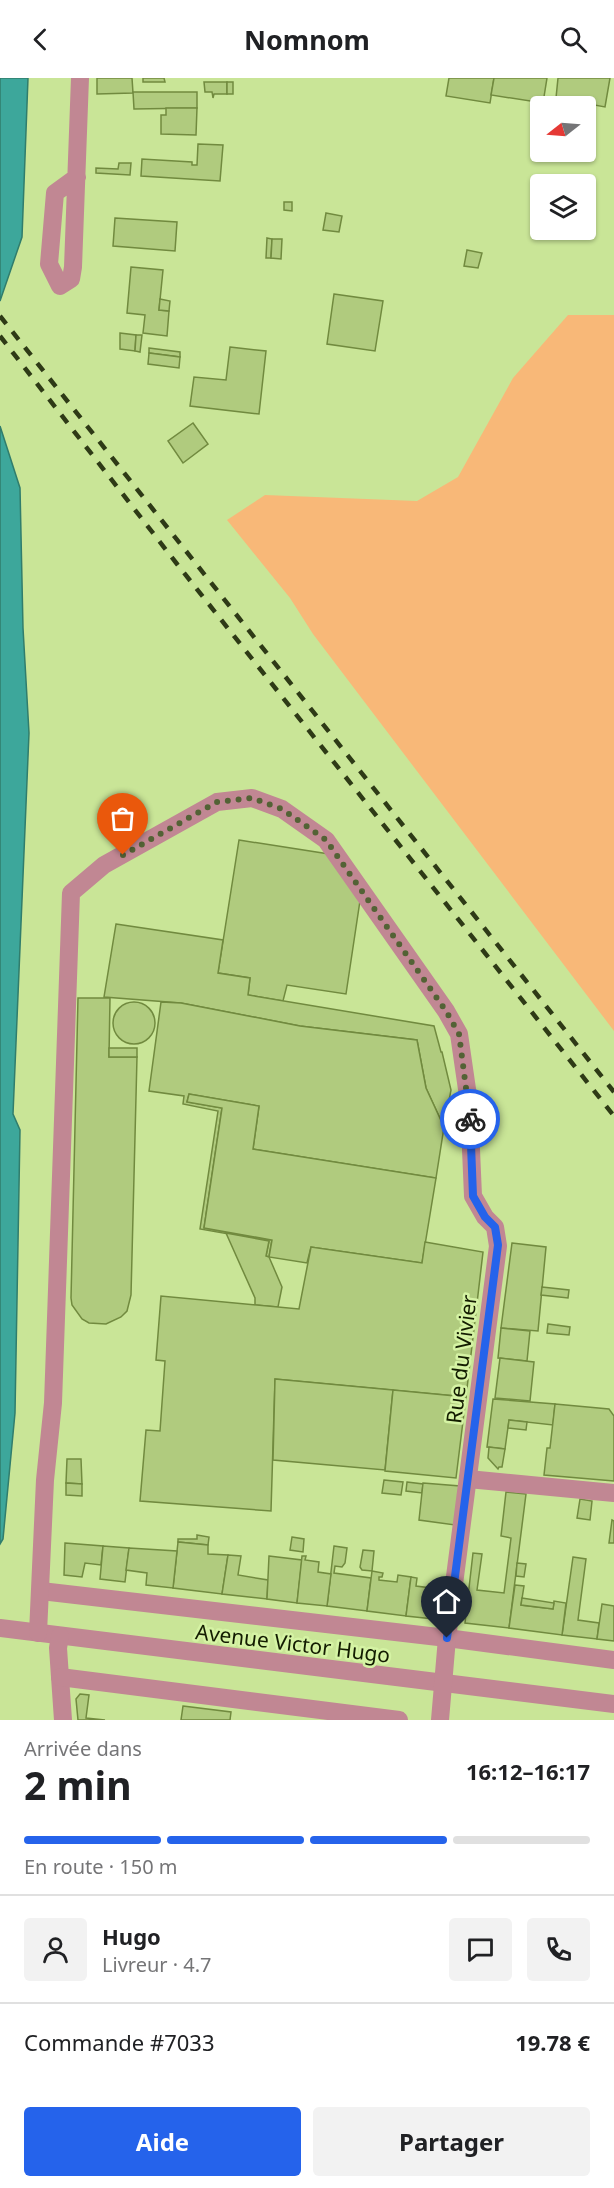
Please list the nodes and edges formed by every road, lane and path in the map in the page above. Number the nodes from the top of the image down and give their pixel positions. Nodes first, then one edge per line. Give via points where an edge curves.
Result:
1 (80, 78) edge
2 (77, 177) junction
3 (468, 1479) junction
4 (614, 1493) edge
5 (41, 1591) junction
6 (0, 1628) edge
7 (38, 1634) junction
8 (60, 1636) junction
9 (447, 1638) junction
10 (614, 1660) edge
11 (60, 1677) junction
12 (445, 1684) junction
13 (614, 1704) edge
14 (63, 1720) edge
15 (399, 1720) edge
16 (440, 1720) edge

1 - 2 street
2 - 2 street via 55,193 49,264 60,286 71,279 74,267
3 - 4 street
3 - 5 street, Rue du Vivier via 498,1245 495,1227 473,1196 469,1103 459,1034 326,840 282,809 252,798 217,802 104,865 71,893 53,1403 45,1480
3 - 9 street, Rue du Vivier
5 - 7 street
5 - 9 street, Avenue Victor Hugo
6 - 7 street, Avenue Victor Hugo
7 - 8 street, Avenue Victor Hugo
8 - 11 street
8 - 12 street, Avenue Victor Hugo
9 - 10 street, Avenue Victor Hugo
9 - 12 street, Rue du Vivier
11 - 14 street
11 - 15 street
12 - 13 street, Avenue Victor Hugo
12 - 16 street, Rue du Vivier

